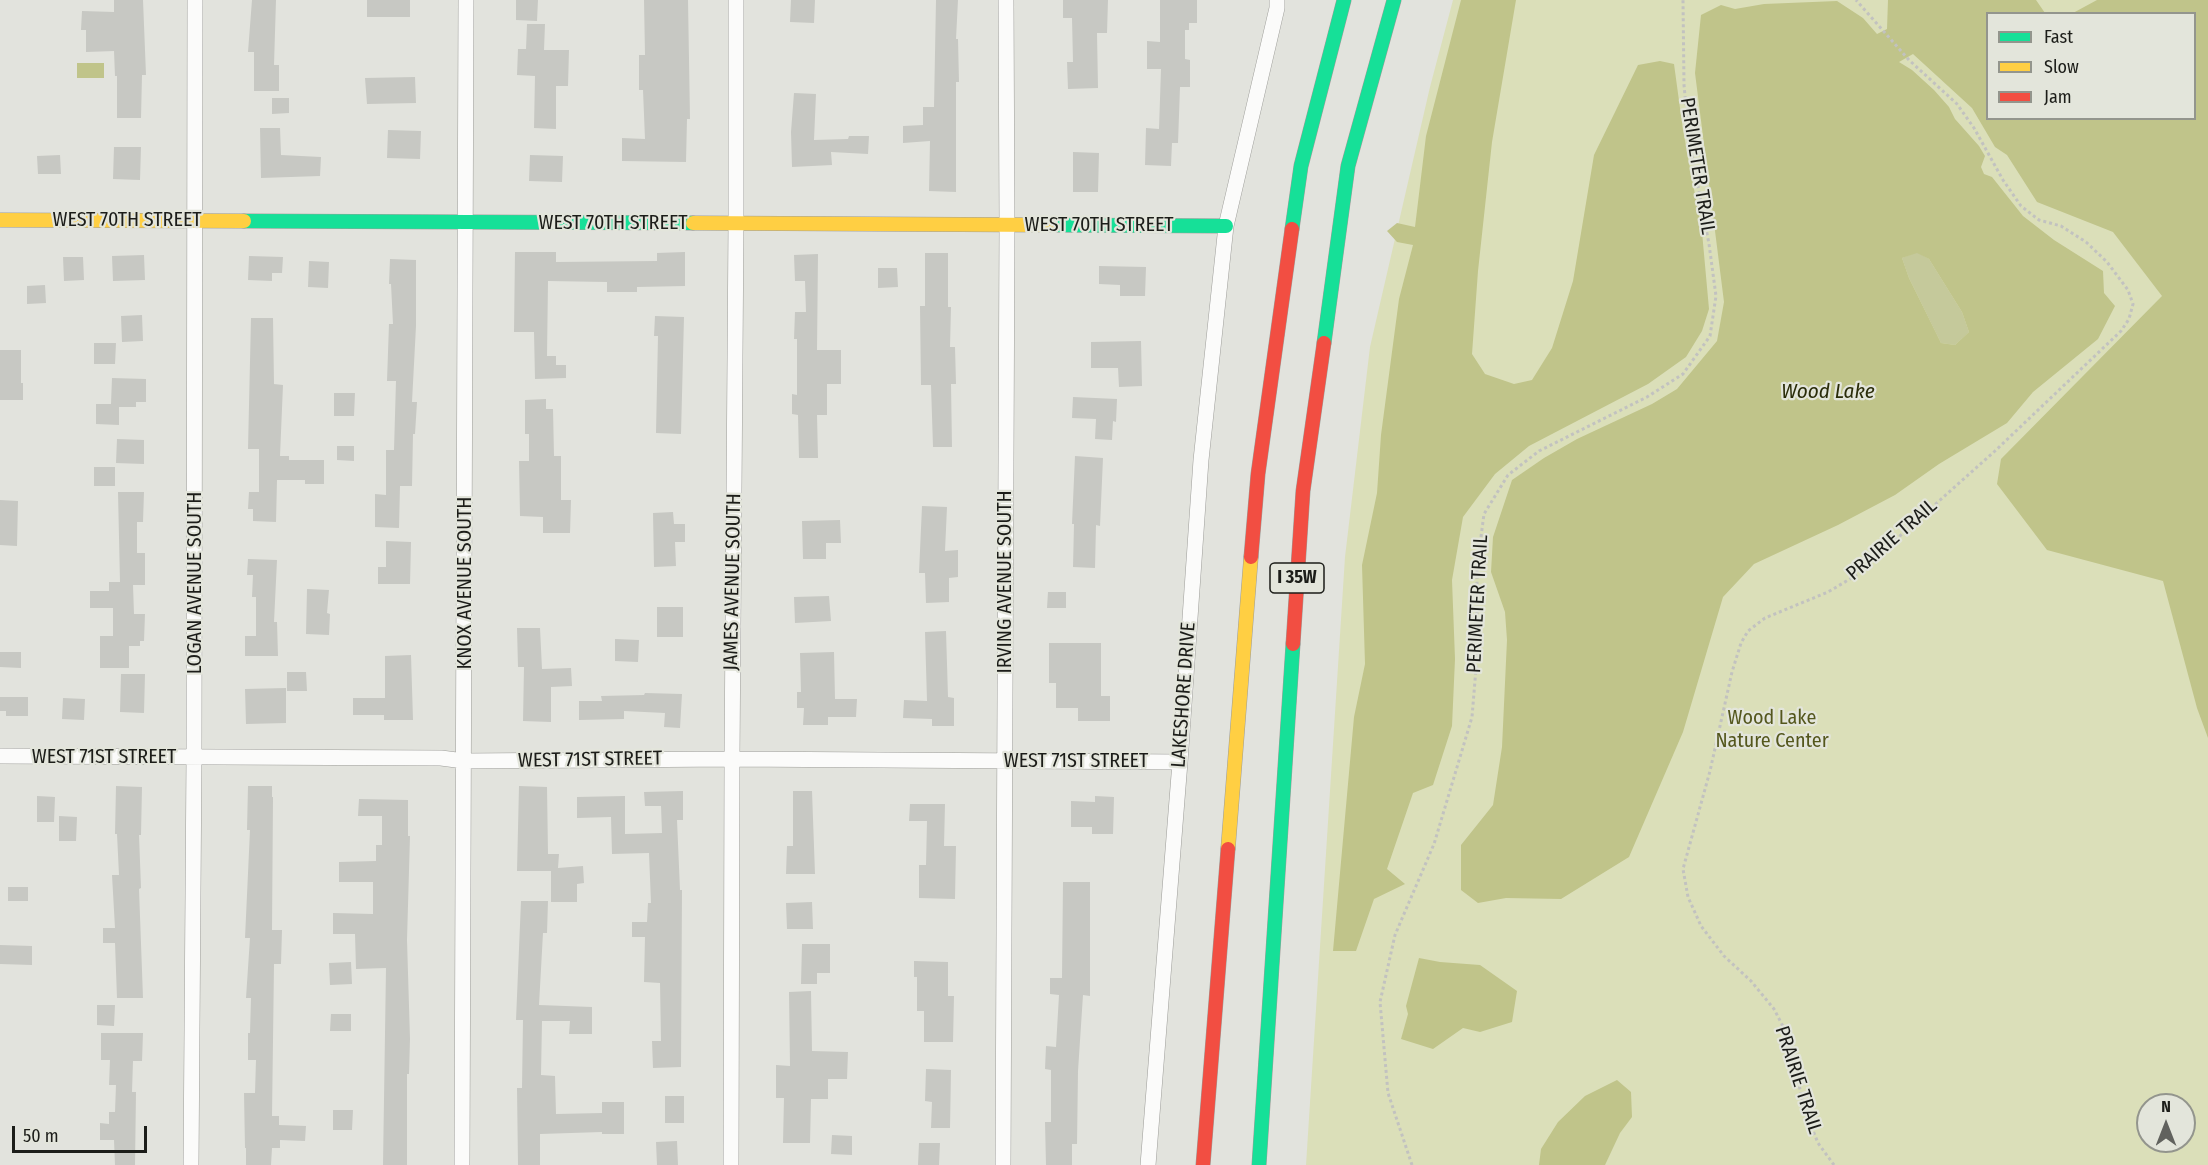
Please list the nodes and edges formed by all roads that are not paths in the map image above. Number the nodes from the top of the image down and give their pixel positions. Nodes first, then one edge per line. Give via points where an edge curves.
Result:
1 (195, 0) edge
2 (466, 0) edge
3 (736, 0) edge
4 (1006, 0) edge
5 (1276, 0) edge
6 (1344, 0) edge
7 (1394, 0) edge
8 (0, 220) edge
9 (196, 221) junction
10 (466, 222) junction
11 (736, 223) junction
12 (1007, 225) junction
13 (1226, 226) junction
14 (0, 756) edge
15 (194, 757) junction
16 (732, 759) junction
17 (1004, 760) junction
18 (464, 761) junction
19 (1180, 762) junction
20 (191, 1165) edge
21 (462, 1165) edge
22 (731, 1165) edge
23 (1003, 1165) edge
24 (1148, 1165) edge
25 (1203, 1165) edge
26 (1259, 1165) edge

1 - 9 street, LOGAN AVENUE SOUTH
2 - 10 street, KNOX AVENUE SOUTH
3 - 11 street, JAMES AVENUE SOUTH
4 - 12 street, IRVING AVENUE SOUTH
5 - 13 street, LAKESHORE DRIVE
6 - 25 main road, I 35W via 1301,166 1258,474
7 - 26 main road, I 35W via 1348,166 1303,491
8 - 9 main road, WEST 70TH STREET
9 - 10 main road, WEST 70TH STREET
9 - 15 street, LOGAN AVENUE SOUTH
10 - 11 main road, WEST 70TH STREET
10 - 18 street, KNOX AVENUE SOUTH
11 - 12 main road, WEST 70TH STREET
11 - 16 street, JAMES AVENUE SOUTH
12 - 13 main road, WEST 70TH STREET
12 - 17 street, IRVING AVENUE SOUTH
13 - 19 street, LAKESHORE DRIVE via 1201,460
14 - 15 street, WEST 71ST STREET
15 - 18 street, WEST 71ST STREET
15 - 20 street, LOGAN AVENUE SOUTH
16 - 17 street, WEST 71ST STREET
16 - 18 street, WEST 71ST STREET
16 - 22 street, JAMES AVENUE SOUTH
17 - 19 street, WEST 71ST STREET
17 - 23 street, IRVING AVENUE SOUTH
18 - 21 street, KNOX AVENUE SOUTH
19 - 24 street, LAKESHORE DRIVE

